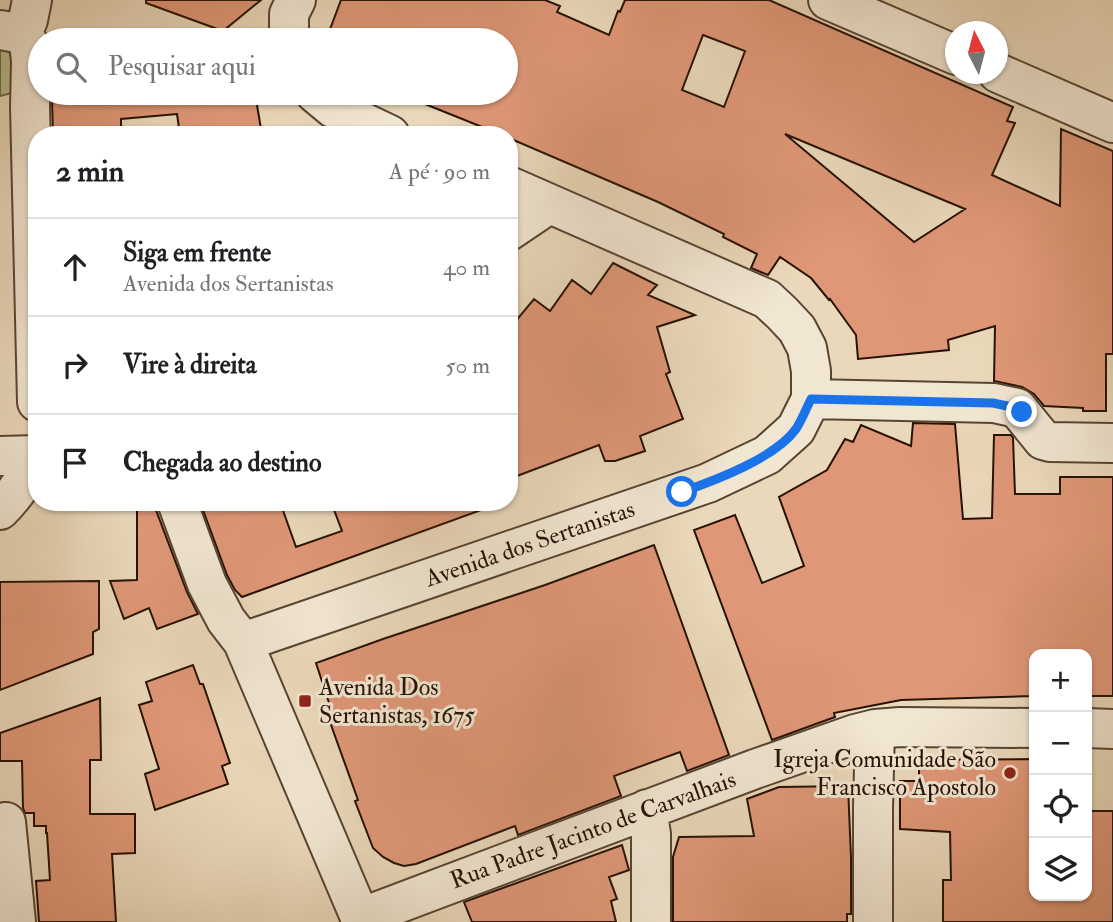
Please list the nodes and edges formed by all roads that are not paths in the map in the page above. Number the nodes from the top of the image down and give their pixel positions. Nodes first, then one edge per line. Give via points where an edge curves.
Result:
1 (296, 0) edge
2 (828, 0) edge
3 (18, 21) edge
4 (289, 28) edge
5 (28, 42) edge
6 (945, 50) edge
7 (28, 70) edge
8 (1008, 77) edge
9 (329, 105) edge
10 (15, 108) edge
11 (1113, 123) edge
12 (371, 126) edge
13 (518, 190) edge
14 (549, 204) junction
15 (518, 225) edge
16 (17, 283) edge
17 (28, 348) edge
18 (811, 399) junction
19 (1113, 443) edge
20 (0, 456) edge
21 (28, 457) edge
22 (28, 475) edge
23 (0, 510) edge
24 (180, 511) edge
25 (243, 642) junction
26 (1029, 728) edge
27 (1092, 728) edge
28 (875, 729) junction
29 (1113, 729) edge
30 (647, 809) junction
31 (6, 822) dead end
32 (361, 920) edge
33 (16, 922) edge
34 (651, 922) edge
35 (873, 922) edge

1 - 4 street
2 - 6 street
3 - 5 street
7 - 10 street
8 - 11 street
9 - 12 street
10 - 16 street
13 - 14 street, Avenida dos Sertanistas
14 - 15 street
14 - 18 street, Avenida dos Sertanistas via 767,299 797,329 807,348
16 - 17 street
18 - 19 street via 1009,405 1022,412 1044,440
18 - 25 street, Avenida dos Sertanistas via 796,429 767,455 708,483
20 - 21 street
22 - 23 street
24 - 25 street via 207,584
25 - 32 street
26 - 28 street, Rua Padre Jacinto de Carvalhais
27 - 29 street
28 - 30 street, Rua Padre Jacinto de Carvalhais
28 - 35 street
30 - 32 street, Rua Padre Jacinto de Carvalhais
30 - 34 street
31 - 33 street

